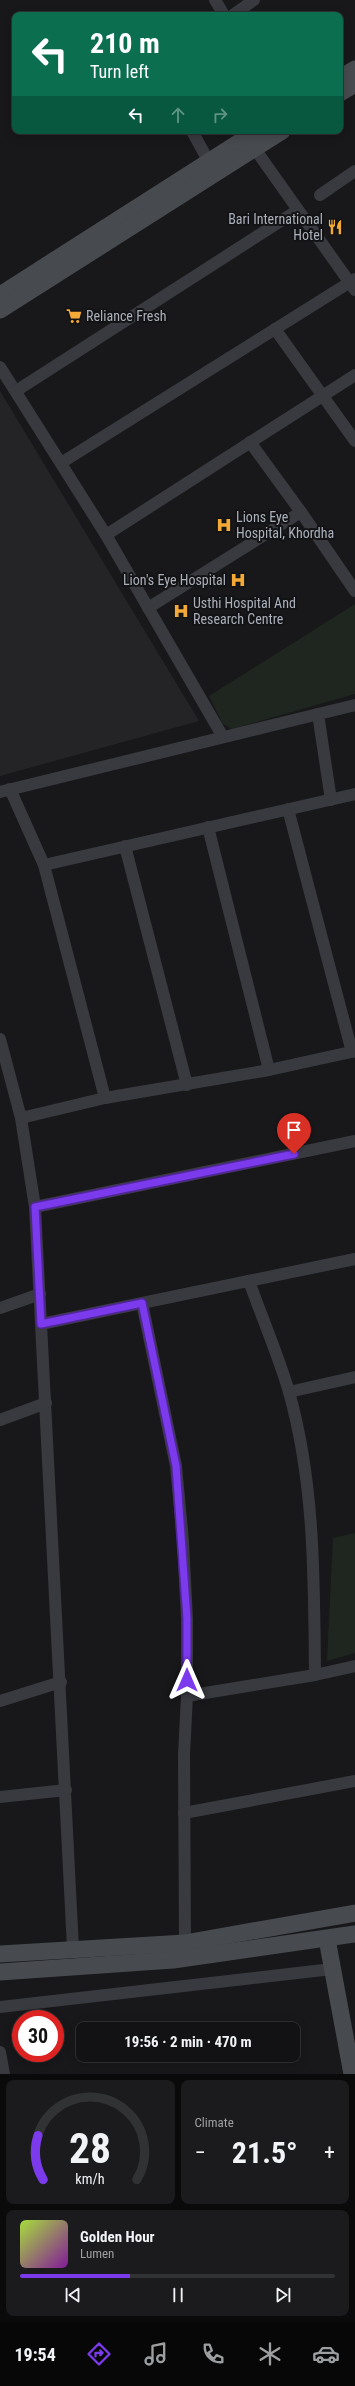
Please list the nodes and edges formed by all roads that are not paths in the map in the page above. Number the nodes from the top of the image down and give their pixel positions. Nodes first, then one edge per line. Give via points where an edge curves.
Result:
1 (215, 0) edge
2 (254, 0) edge
3 (222, 12) edge
4 (237, 12) edge
5 (355, 69) edge
6 (343, 76) edge
7 (355, 84) edge
8 (343, 91) edge
9 (194, 134) edge
10 (252, 134) edge
11 (278, 134) edge
12 (255, 149) junction
13 (209, 162) junction
14 (355, 171) edge
15 (320, 195) dead end
16 (298, 210) junction
17 (353, 284) edge
18 (1, 303) edge
19 (275, 329) junction
20 (0, 367) edge
21 (355, 375) edge
22 (16, 392) junction
23 (322, 396) junction
24 (355, 441) edge
25 (250, 442) junction
26 (61, 463) junction
27 (301, 512) junction
28 (106, 535) junction
29 (355, 591) edge
30 (148, 608) junction
31 (355, 705) edge
32 (318, 714) junction
33 (223, 737) junction
34 (5, 790) edge
35 (355, 794) edge
36 (331, 800) junction
37 (288, 809) junction
38 (208, 828) junction
39 (126, 846) junction
40 (44, 866) junction
41 (0, 1039) edge
42 (353, 1051) edge
43 (269, 1070) junction
44 (186, 1085) junction
45 (105, 1098) junction
46 (21, 1118) junction
47 (355, 1141) edge
48 (35, 1207) junction
49 (355, 1259) edge
50 (249, 1281) junction
51 (40, 1294) junction
52 (142, 1303) junction
53 (0, 1308) edge
54 (41, 1324) junction
55 (355, 1376) edge
56 (289, 1392) junction
57 (46, 1403) junction
58 (0, 1420) edge
59 (355, 1666) edge
60 (315, 1675) junction
61 (61, 1682) junction
62 (187, 1696) junction
63 (0, 1701) edge
64 (355, 1781) edge
65 (66, 1790) junction
66 (0, 1797) edge
67 (184, 1813) junction
68 (355, 1913) edge
69 (355, 1934) edge
70 (327, 1939) junction
71 (184, 1943) junction
72 (73, 1948) junction
73 (38, 1951) junction
74 (0, 1954) edge
75 (39, 1969) junction
76 (332, 1969) junction
77 (0, 1972) edge
78 (0, 2007) edge
79 (0, 2052) edge
80 (4, 2074) edge
81 (352, 2074) edge

1 - 3 street
2 - 4 street
5 - 6 street
7 - 8 street
9 - 13 street
10 - 13 street
11 - 12 street
12 - 16 street
12 - 18 street
13 - 18 street
14 - 15 street
16 - 17 street
16 - 22 street
17 - 19 street
19 - 23 street
19 - 26 street
20 - 22 street
21 - 23 street
22 - 26 street
23 - 24 street
23 - 25 street
25 - 27 street
25 - 28 street
26 - 28 street
27 - 29 street
27 - 30 street
28 - 30 street
30 - 33 street
31 - 32 street
32 - 33 street
32 - 36 street
33 - 34 street
34 - 40 street
35 - 36 street
36 - 37 street
37 - 38 street
37 - 42 street
38 - 39 street
38 - 43 street
39 - 40 street
39 - 44 street
40 - 45 street
41 - 46 street
42 - 43 street
43 - 44 street
44 - 45 street
45 - 46 street
46 - 48 street
47 - 48 street
48 - 51 street
49 - 50 street
50 - 52 street
50 - 56 street
51 - 53 street
51 - 54 street
52 - 54 street
52 - 62 street via 176,1466 187,1619
54 - 57 street
55 - 56 street
56 - 60 street via 309,1505 314,1567
57 - 58 street
57 - 61 street
59 - 60 street
60 - 62 street
61 - 63 street
61 - 65 street
62 - 67 street
64 - 67 street
65 - 66 street
65 - 72 street
67 - 71 street
68 - 71 street
69 - 70 street
70 - 75 street via 173,1960
70 - 76 street
71 - 72 street
72 - 73 street
73 - 74 street
73 - 75 street
75 - 77 street
76 - 78 street
76 - 81 street
79 - 80 street

